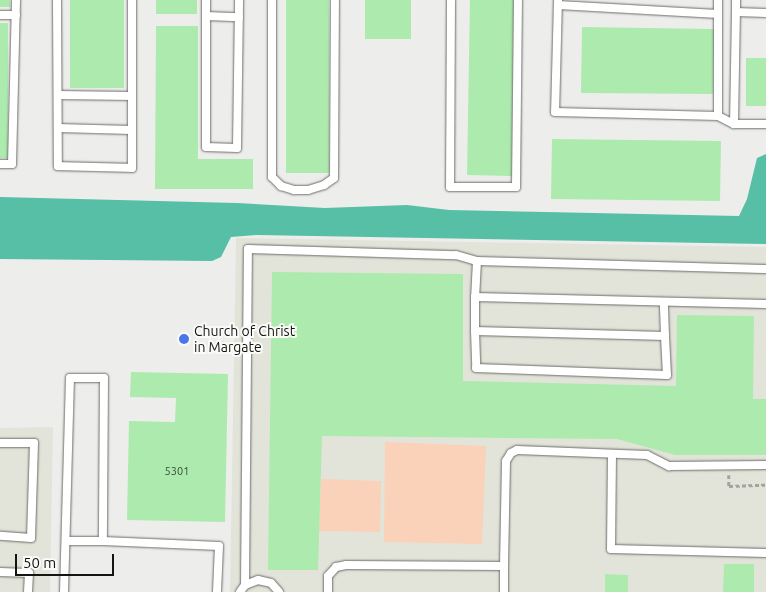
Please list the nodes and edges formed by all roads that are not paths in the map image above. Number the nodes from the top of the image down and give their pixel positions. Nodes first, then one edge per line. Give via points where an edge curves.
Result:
1 (16, 0) edge
2 (58, 0) edge
3 (132, 0) edge
4 (206, 0) edge
5 (239, 0) edge
6 (272, 0) edge
7 (335, 0) edge
8 (451, 0) edge
9 (518, 0) edge
10 (718, 0) edge
11 (736, 0) edge
12 (558, 3) edge
13 (736, 12) junction
14 (766, 13) edge
15 (718, 14) junction
16 (0, 15) edge
17 (16, 15) junction
18 (206, 16) junction
19 (239, 17) junction
20 (58, 95) junction
21 (132, 96) junction
22 (718, 116) junction
23 (734, 124) junction
24 (766, 124) edge
25 (58, 128) junction
26 (131, 130) junction
27 (0, 164) edge
28 (478, 261) junction
29 (766, 269) edge
30 (475, 297) junction
31 (664, 302) junction
32 (766, 304) edge
33 (475, 332) junction
34 (665, 336) junction
35 (0, 443) edge
36 (612, 454) junction
37 (766, 465) edge
38 (0, 536) edge
39 (66, 541) junction
40 (103, 541) junction
41 (766, 553) edge
42 (504, 566) junction
43 (0, 572) edge
44 (245, 585) junction
45 (28, 592) edge
46 (64, 592) edge
47 (217, 592) edge
48 (240, 592) edge
49 (279, 592) edge
50 (328, 592) edge
51 (504, 592) edge

1 - 17 lane
2 - 20 lane
3 - 21 lane
4 - 18 lane
5 - 19 lane
6 - 7 lane via 272,177 281,186 294,190 324,186 334,178
8 - 9 lane via 450,187 516,188
10 - 15 lane
11 - 13 lane
12 - 15 lane
12 - 22 lane via 555,112
13 - 14 lane
13 - 23 lane
15 - 22 lane
16 - 17 lane
17 - 27 lane via 12,164
18 - 19 lane
18 - 19 lane via 206,147 237,148
20 - 21 lane
20 - 25 lane
21 - 26 lane
22 - 23 lane
23 - 24 lane
25 - 26 lane
25 - 26 lane via 58,166 132,168
28 - 29 lane
28 - 30 lane
28 - 44 lane via 456,255 248,249
30 - 31 lane
30 - 33 lane
31 - 32 lane
31 - 34 lane
33 - 34 lane
33 - 34 lane via 476,368 667,375
35 - 38 lane via 34,443 31,538
36 - 37 lane via 647,455 669,466
36 - 41 lane via 611,549
36 - 42 lane via 517,450 511,453 506,461
39 - 40 lane
39 - 40 lane via 70,378 104,378
39 - 46 lane
40 - 47 lane via 219,546
42 - 50 lane via 346,565 336,567 328,576
42 - 51 lane
43 - 45 lane via 29,573
44 - 48 lane
44 - 49 lane via 264,580

